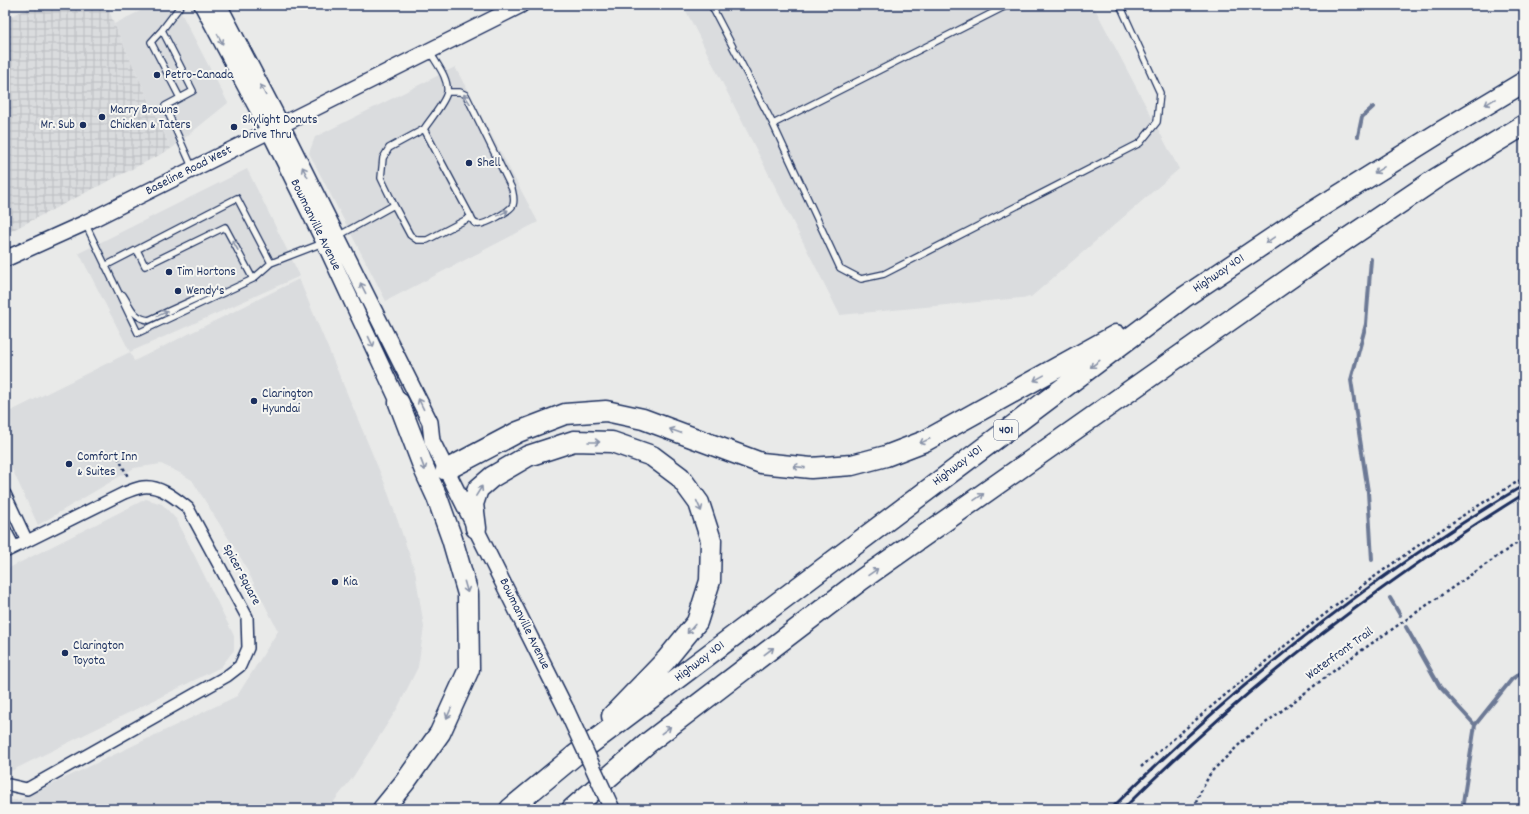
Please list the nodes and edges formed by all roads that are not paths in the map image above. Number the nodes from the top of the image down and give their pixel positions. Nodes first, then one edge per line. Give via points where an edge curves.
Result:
1 (181, 5) edge
2 (202, 5) edge
3 (219, 5) edge
4 (521, 5) edge
5 (710, 5) edge
6 (1008, 5) edge
7 (1120, 5) edge
8 (162, 30) junction
9 (430, 51) junction
10 (1524, 82) edge
11 (447, 92) junction
12 (180, 98) junction
13 (772, 124) junction
14 (1524, 125) edge
15 (275, 128) junction
16 (424, 129) junction
17 (193, 170) junction
18 (394, 205) junction
19 (470, 217) junction
20 (85, 223) junction
21 (331, 239) junction
22 (137, 250) junction
23 (5, 259) edge
24 (271, 263) junction
25 (106, 266) junction
26 (253, 279) junction
27 (114, 283) junction
28 (218, 295) junction
29 (1183, 298) junction
30 (398, 403) junction
31 (432, 441) junction
32 (446, 470) junction
33 (5, 494) edge
34 (476, 528) junction
35 (5, 530) edge
36 (27, 541) junction
37 (9, 550) edge
38 (649, 742) junction
39 (574, 756) junction
40 (5, 784) edge
41 (383, 809) edge
42 (510, 809) edge
43 (572, 809) edge
44 (588, 809) edge
45 (612, 809) edge

1 - 8 lane
2 -> 15 main road, Bowmanville Avenue
15 -> 3 main road, Bowmanville Avenue
4 - 9 main road, Baseline Road West
5 - 13 lane
6 - 13 lane
7 - 13 lane via 1160,93 1157,122 1140,143 884,274 861,279 840,268
8 - 12 lane via 151,42
8 - 12 lane via 193,90
9 - 11 lane via 445,80
9 - 15 main road, Baseline Road West
10 -> 29 highway, Highway 401 / 401 via 1302,219
11 - 16 lane
19 -> 11 lane via 474,222 483,224 513,206 514,198 466,95 460,92
12 - 17 lane via 165,106
38 -> 14 highway via 899,553 1327,252 1437,178
15 - 17 main road, Baseline Road West
15 - 21 main road, Bowmanville Avenue
16 - 18 lane via 389,148 383,158 381,178
16 - 19 lane
17 - 20 main road, Baseline Road West
18 - 19 lane via 410,235 417,240 427,240
18 - 21 lane
20 - 23 main road, Baseline Road West
20 - 25 lane
21 - 24 lane
21 -> 30 main road, Bowmanville Avenue
31 -> 21 main road, Bowmanville Avenue via 430,422
22 - 24 lane via 237,198
22 - 25 lane
26 -> 22 lane via 225,227 145,266
24 - 26 lane
25 - 27 lane
26 - 28 lane
27 -> 28 lane via 136,316 149,320 206,294
27 - 28 lane via 138,333
29 -> 32 highway via 925,441 886,456 852,465 811,468 761,463 643,419 606,411 565,414 518,432
29 -> 39 highway, Highway 401 / 401
30 - 31 main road, Bowmanville Avenue via 415,430
30 -> 41 highway via 437,497 468,594 469,669 440,733
31 - 32 main road, Bowmanville Avenue
32 - 34 main road, Bowmanville Avenue
33 - 36 street
34 -> 39 highway via 472,504 478,490 492,477 528,456 574,441 612,442 652,456 680,477 699,503 711,540 710,581 697,622 666,660
34 - 45 main road, Bowmanville Avenue, bridge via 566,709
35 - 37 street, Spicer Square
36 - 37 street, Spicer Square
36 - 40 street, Spicer Square via 124,493 142,487 155,487 172,495 188,508 247,617 248,648 240,666 227,676 27,789
38 - 43 highway
38 - 44 highway
39 - 42 highway, Highway 401 / 401

